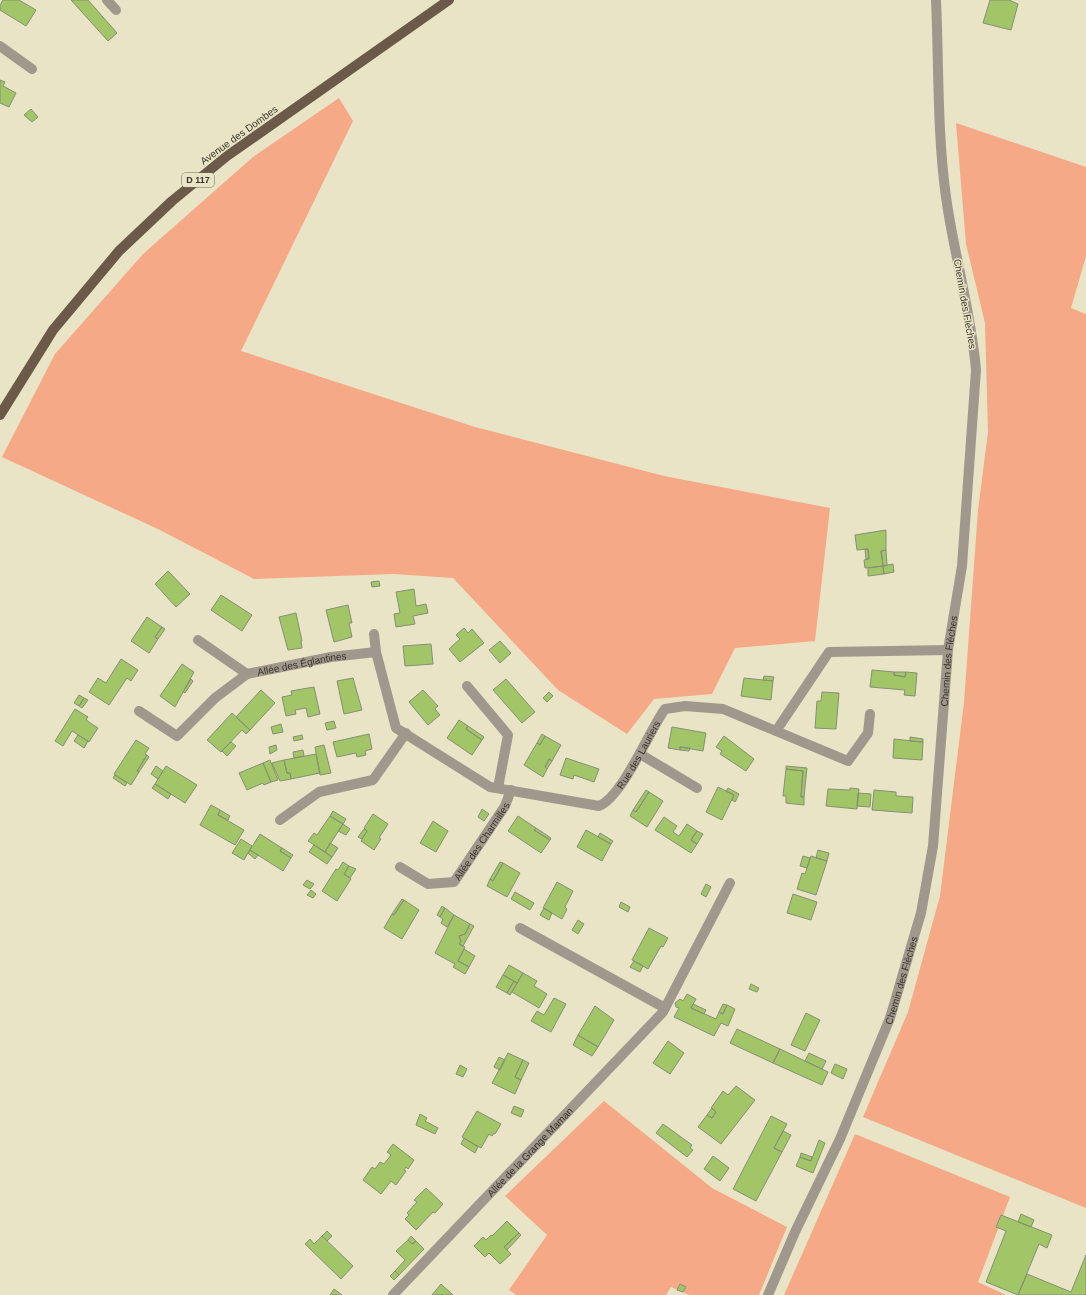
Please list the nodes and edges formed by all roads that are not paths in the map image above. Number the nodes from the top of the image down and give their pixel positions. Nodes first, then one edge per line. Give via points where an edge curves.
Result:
1 (107, 0) edge
2 (449, 0) edge
3 (936, 0) edge
4 (116, 10) dead end
5 (0, 46) edge
6 (32, 69) dead end
7 (0, 415) edge
8 (374, 634) dead end
9 (198, 640) dead end
10 (948, 650) junction
11 (376, 652) junction
12 (247, 674) junction
13 (467, 686) dead end
14 (139, 711) dead end
15 (870, 714) dead end
16 (776, 731) junction
17 (406, 734) junction
18 (640, 754) junction
19 (498, 788) junction
20 (697, 788) dead end
21 (511, 790) junction
22 (280, 820) dead end
23 (400, 867) dead end
24 (730, 883) dead end
25 (520, 928) dead end
26 (664, 1008) junction
27 (393, 1295) edge
28 (768, 1295) edge

1 - 4 street
2 - 7 main road, Avenue des Dombes / D 117 via 227,156 172,201 119,251 53,330
3 - 10 street, Chemin des Flèches via 946,196 973,337 976,370 962,566
5 - 6 street
8 - 11 street, Rue des Lauriers
9 - 12 street
10 - 16 street via 829,652
10 - 28 street, Chemin des Flèches via 933,846 921,913 890,1018 840,1139
11 - 12 street, Allée des Églantines via 331,657
11 - 17 street, Rue des Lauriers via 396,728
12 - 14 street, Allée des Églantines via 215,698 177,736
13 - 19 street via 508,735
15 - 16 street via 868,733 848,761
16 - 18 street, Rue des Lauriers via 723,709 685,706 665,709
17 - 19 street, Rue des Lauriers via 490,787
17 - 22 street via 373,780 319,792
18 - 20 street
18 - 21 street, Rue des Lauriers via 610,799 599,806
19 - 21 street, Rue des Lauriers
21 - 23 street, Allée des Charmilles via 505,806 454,882 428,884
24 - 26 street, Allée de la Grange Maman
25 - 26 street
26 - 27 street, Allée de la Grange Maman

